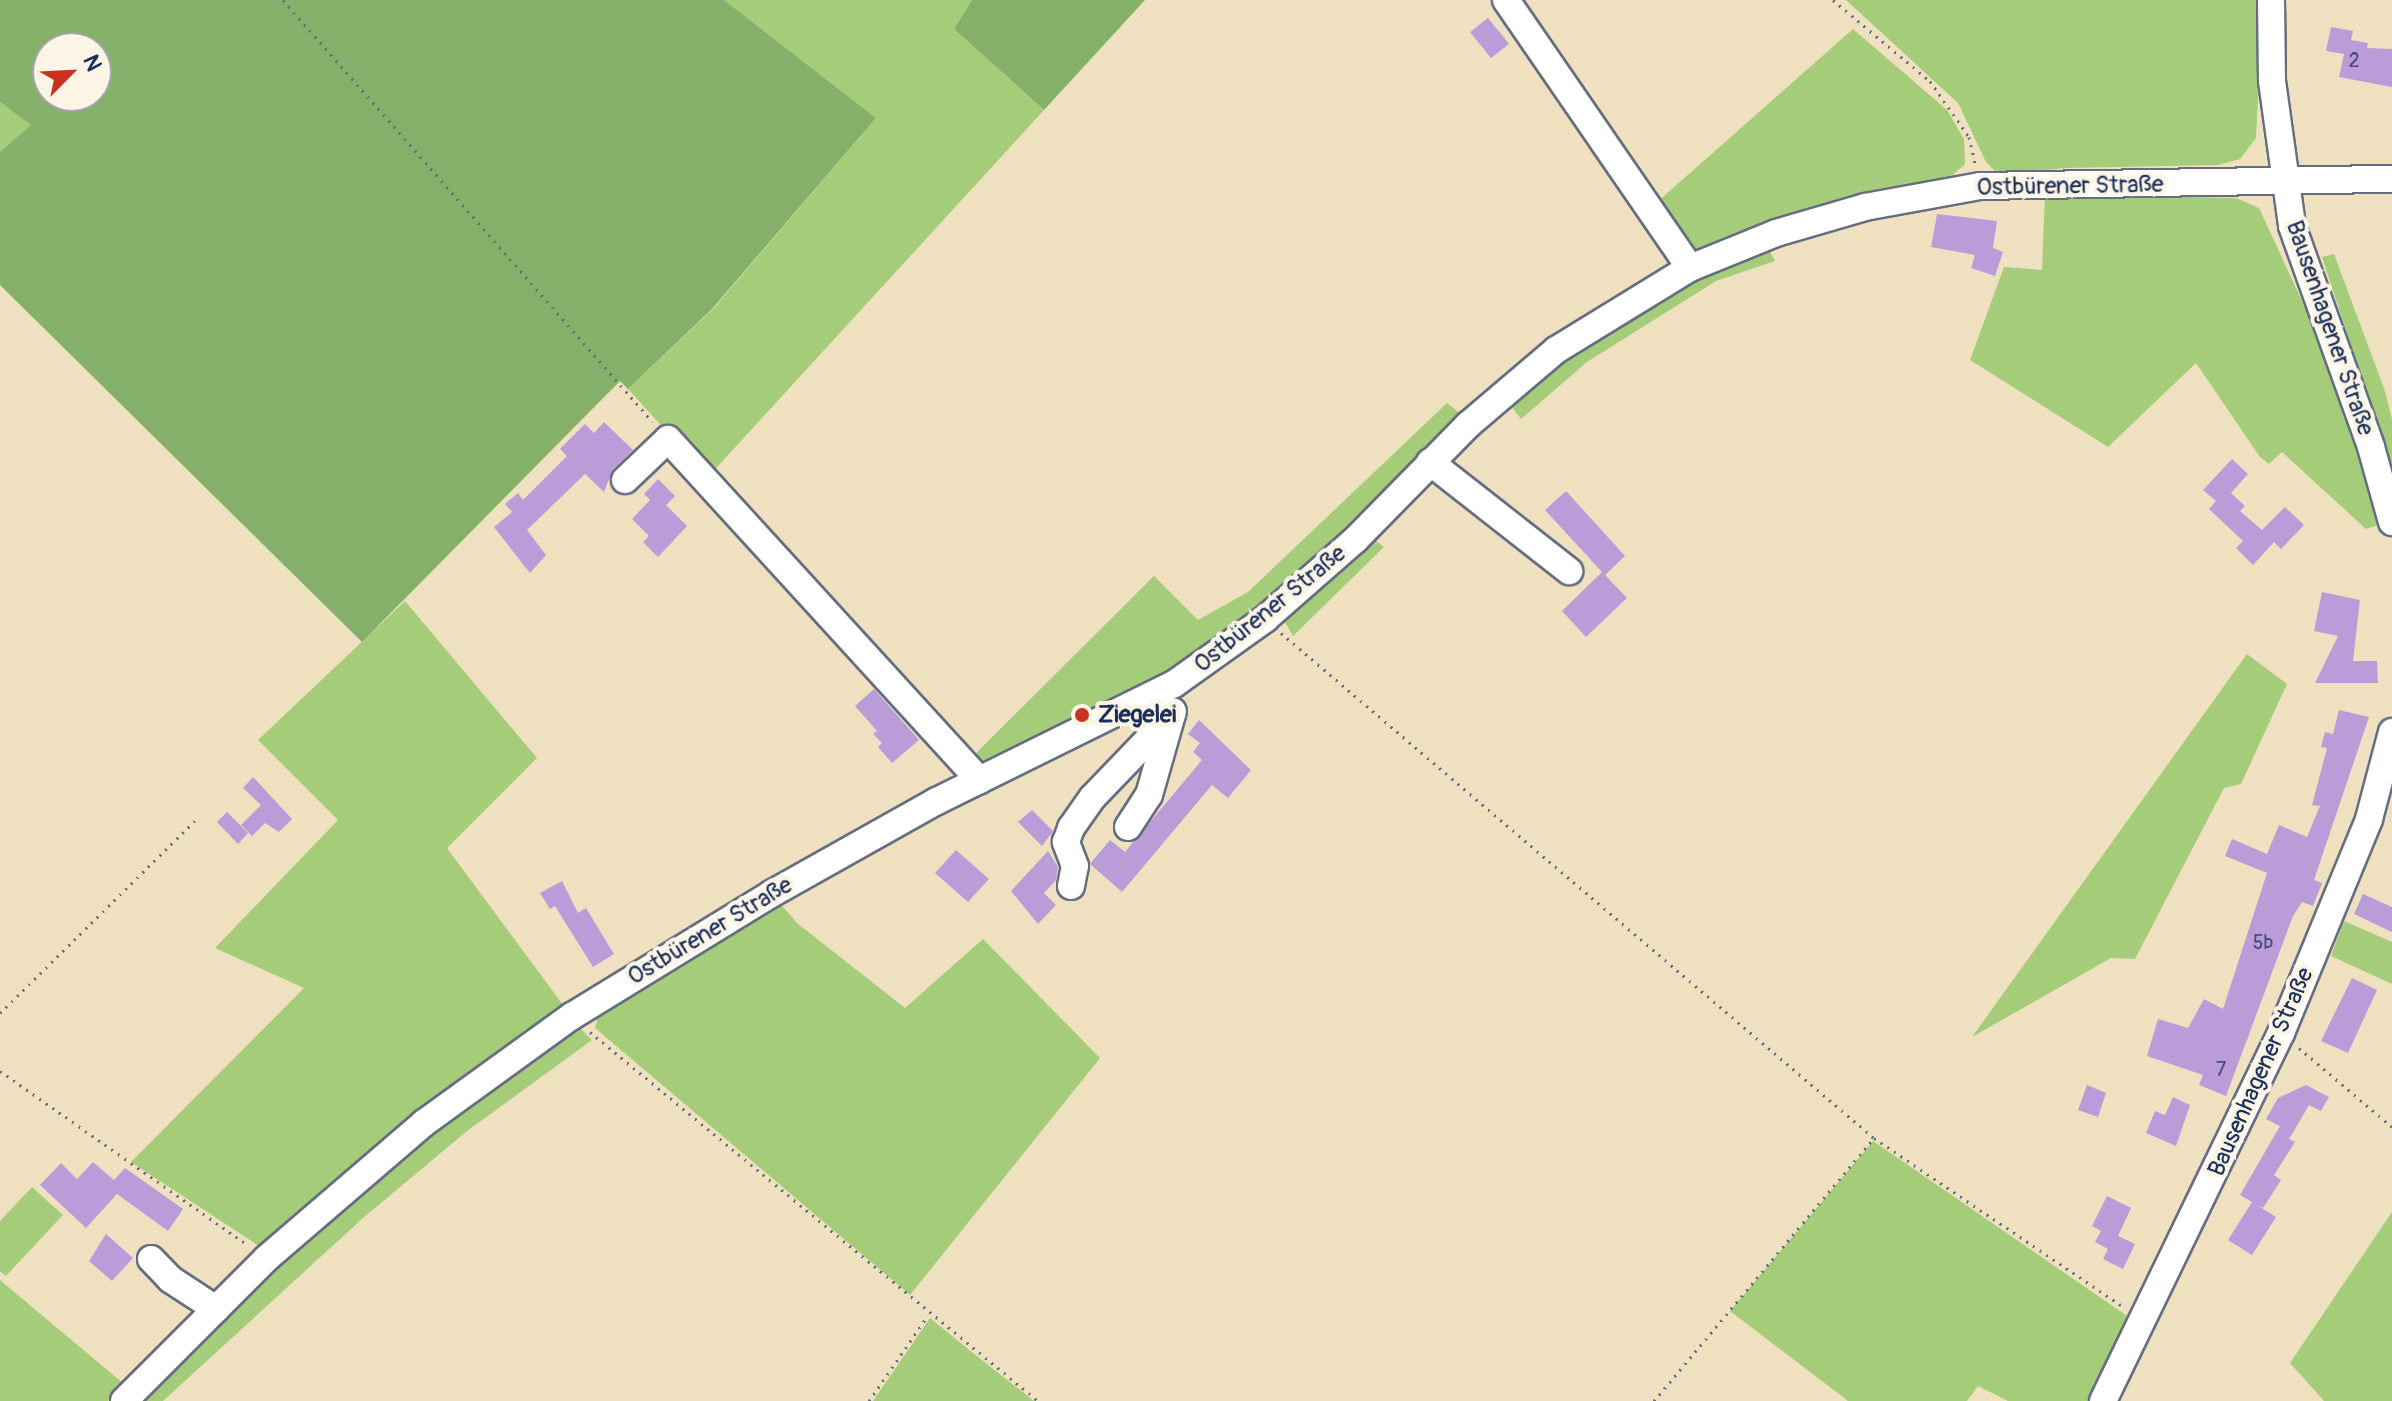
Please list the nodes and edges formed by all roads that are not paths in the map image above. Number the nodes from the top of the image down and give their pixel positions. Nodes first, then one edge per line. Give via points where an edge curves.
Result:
1 (1506, 0) edge
2 (2271, 0) edge
3 (2392, 179) edge
4 (2283, 180) junction
5 (1690, 268) junction
6 (1430, 462) junction
7 (625, 480) dead end
8 (2392, 522) edge
9 (1569, 571) dead end
10 (1174, 684) junction
11 (1172, 715) junction
12 (2392, 732) edge
13 (979, 780) junction
14 (1128, 827) dead end
15 (1071, 886) dead end
16 (151, 1259) dead end
17 (216, 1309) junction
18 (124, 1401) edge
19 (2103, 1401) edge

1 - 5 street
2 - 4 street, Bausenhagener Straße via 2272,81
3 - 4 street, Ostbürener Straße
4 - 5 street, Ostbürener Straße via 1980,186 1865,207 1776,233
4 - 8 street, Bausenhagener Straße via 2299,247 2371,447
5 - 6 street, Ostbürener Straße via 1556,350
6 - 9 street
6 - 10 street, Ostbürener Straße via 1355,540 1265,619
7 - 13 street via 668,439
10 - 11 street
10 - 13 street, Ostbürener Straße
11 - 14 street via 1149,795
11 - 15 street via 1092,798 1071,828 1066,842 1075,866
12 - 19 street, Bausenhagener Straße via 2369,819 2281,1033
13 - 17 street, Ostbürener Straße via 771,894 572,1016 424,1123 267,1258
16 - 17 street via 170,1279
17 - 18 street, Ostbürener Straße

